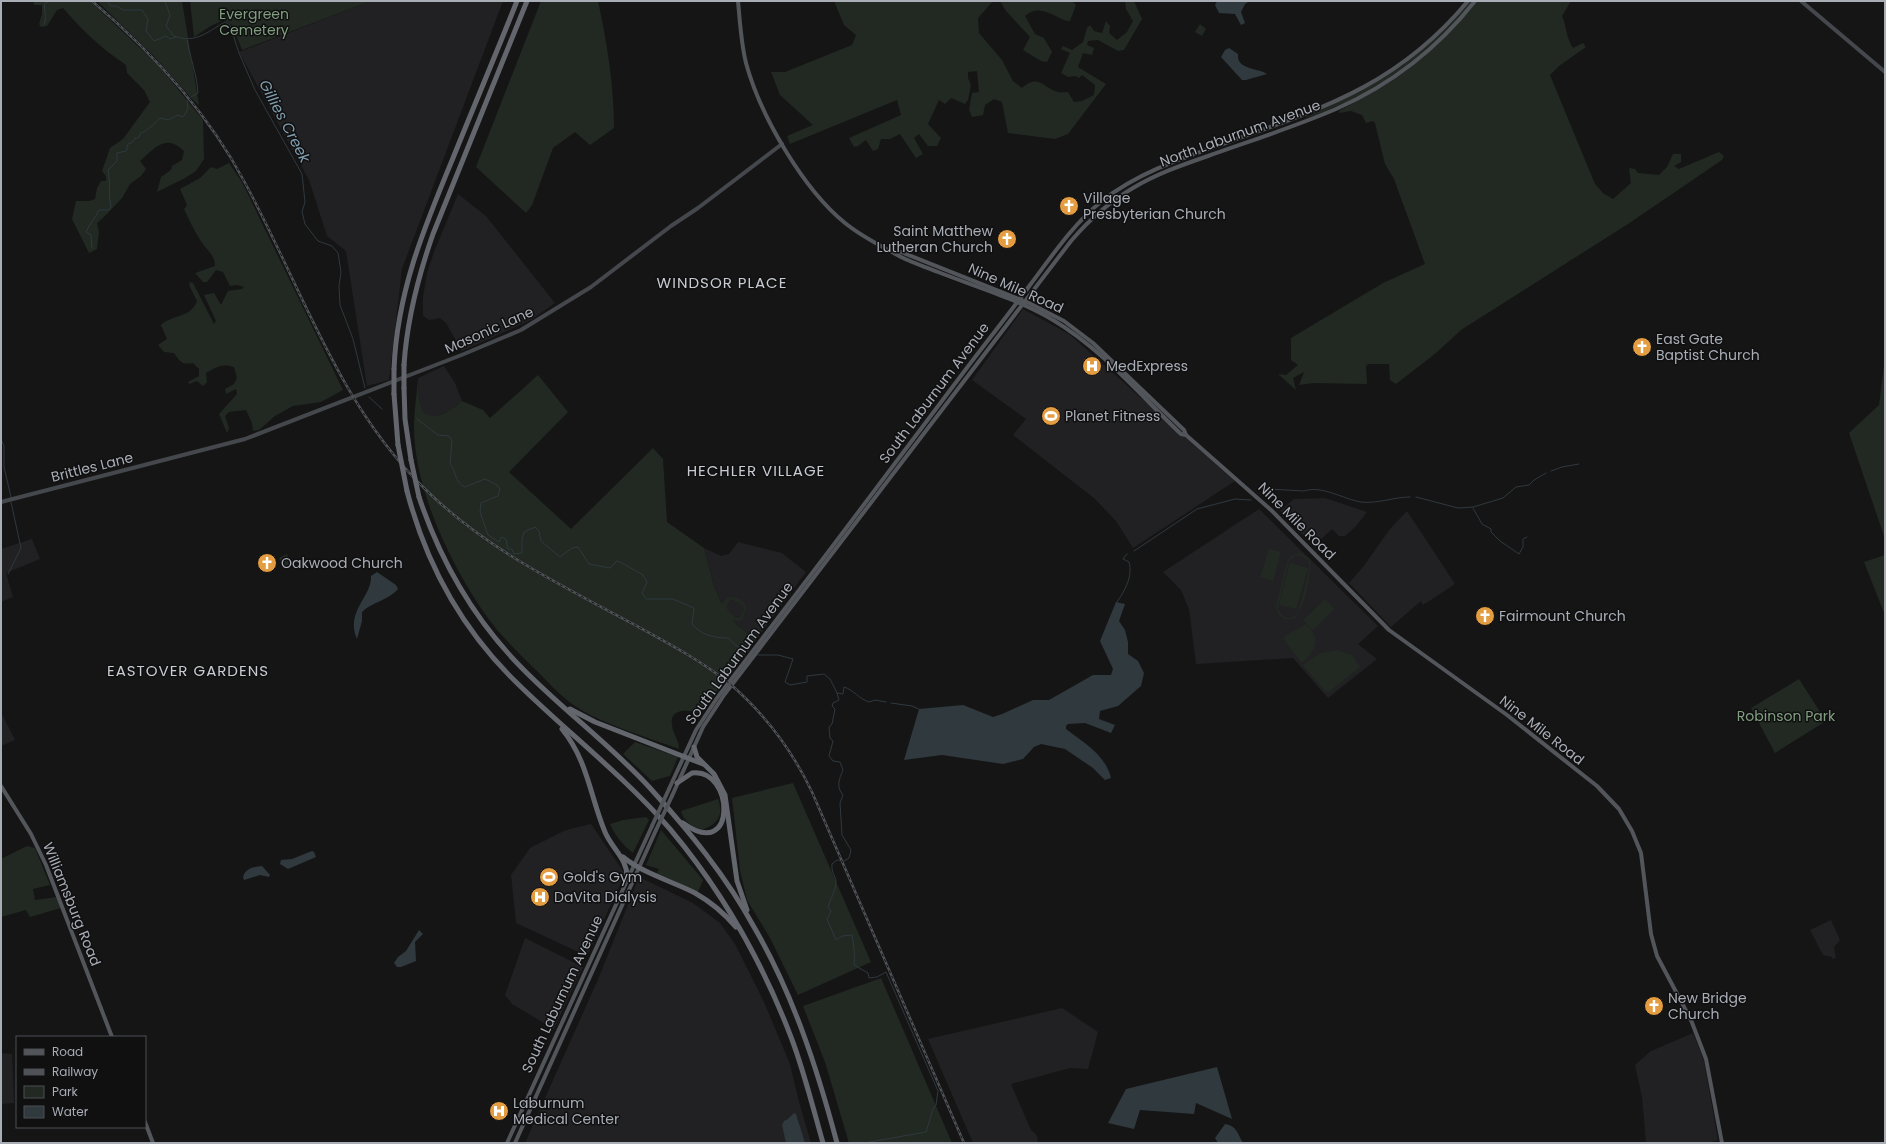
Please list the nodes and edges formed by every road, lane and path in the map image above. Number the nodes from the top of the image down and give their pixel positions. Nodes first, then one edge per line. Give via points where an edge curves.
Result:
1 (517, 1) edge
2 (528, 1) edge
3 (738, 1) edge
4 (1468, 1) edge
5 (1475, 1) edge
6 (1801, 1) edge
7 (1885, 72) edge
8 (782, 144) junction
9 (1018, 301) junction
10 (1024, 303) junction
11 (986, 342) junction
12 (984, 356) junction
13 (189, 454) joint
14 (1, 502) edge
15 (559, 703) junction
16 (553, 717) junction
17 (694, 747) junction
18 (686, 757) junction
19 (704, 764) junction
20 (677, 783) junction
21 (1, 786) edge
22 (678, 819) junction
23 (619, 854) junction
24 (634, 864) junction
25 (640, 867) junction
26 (628, 878) junction
27 (753, 924) junction
28 (743, 935) junction
29 (112, 1036) edge
30 (146, 1125) edge
31 (153, 1143) edge
32 (507, 1143) edge
33 (515, 1143) edge
34 (824, 1143) edge
35 (837, 1143) edge
36 (1722, 1143) edge

1 - 16 highway, bridge via 417,246 400,310 394,394 398,445 407,491 421,538 441,581 483,645 507,674
2 - 15 highway, bridge via 423,262 407,329 404,365 405,419 419,496 439,549 468,602 511,656
3 - 8 main road, Nine Mile Road via 743,48 750,76 759,101
4 - 9 main road, North Laburnum Avenue via 1422,48 1366,87 1310,112 1160,167 1120,188 1077,225
5 - 10 main road, North Laburnum Avenue via 1432,48 1364,95 1326,113 1165,172 1124,194 1099,212 1078,234
6 - 7 main road
8 - 9 main road, Nine Mile Road via 804,177 834,213 862,236 917,264
8 - 13 main road, Masonic Lane via 591,287 521,330 245,439
9 - 10 main road, Nine Mile Road
9 - 11 main road, South Laburnum Avenue
10 - 12 main road, South Laburnum Avenue
10 - 36 main road, Nine Mile Road via 1058,318 1089,339 1184,430 1186,435 1271,510 1389,630 1507,715 1597,786 1619,809 1641,853 1651,934 1657,956 1691,1020 1706,1059
11 - 12 main road via 986,347 982,351
11 - 18 main road, South Laburnum Avenue via 717,698 699,725
12 - 17 main road, South Laburnum Avenue via 728,690 705,724
13 - 14 main road, Brittles Lane
15 - 18 highway via 584,717
15 - 22 highway via 643,781
16 - 23 highway via 580,755 606,834
16 - 28 highway via 629,786 668,828 719,894
17 - 18 main road, South Laburnum Avenue
17 - 19 highway via 697,757
18 - 19 highway
18 - 20 main road, South Laburnum Avenue
18 - 24 main road, South Laburnum Avenue, bridge
19 - 27 highway via 714,774 725,795 737,881
20 - 22 highway via 692,773 708,776 719,790 725,812 719,827 708,833 695,831
20 - 25 main road, South Laburnum Avenue, bridge
21 - 29 main road, Williamsburg Road via 31,834 46,865
22 - 27 highway via 717,870
23 - 24 highway
23 - 26 highway via 627,868
24 - 25 highway
24 - 26 main road, South Laburnum Avenue
25 - 28 highway via 705,899 723,913
25 - 33 main road, South Laburnum Avenue
26 - 32 main road, South Laburnum Avenue
27 - 35 highway via 801,1027
28 - 34 highway via 767,980 792,1038
30 - 31 main road

